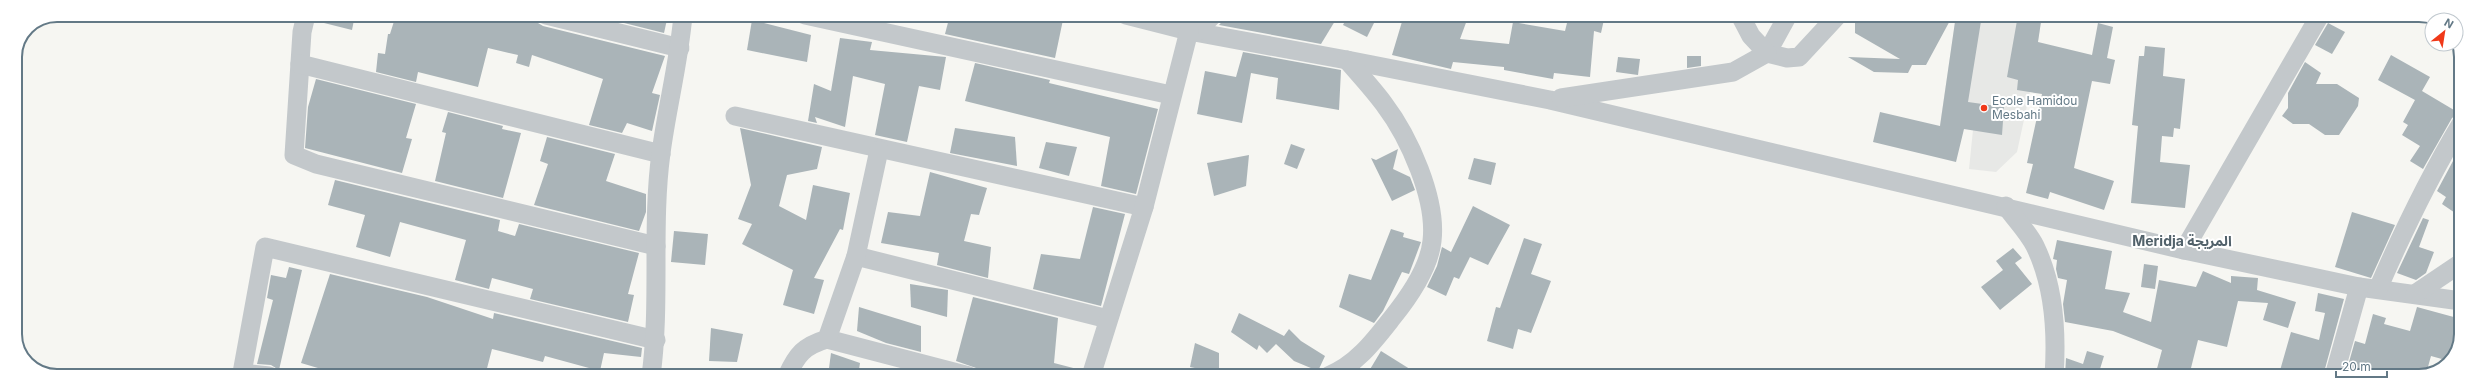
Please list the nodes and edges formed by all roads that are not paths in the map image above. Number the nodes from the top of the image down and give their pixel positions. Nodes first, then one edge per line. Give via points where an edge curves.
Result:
1 (305, 22) edge
2 (574, 22) edge
3 (682, 22) edge
4 (837, 22) edge
5 (1154, 22) edge
6 (1205, 22) edge
7 (1744, 22) edge
8 (1784, 22) edge
9 (1832, 22) edge
10 (2316, 22) edge
11 (1193, 32) junction
12 (680, 48) junction
13 (1768, 53) junction
14 (1347, 60) junction
15 (300, 64) junction
16 (1171, 96) junction
17 (1550, 100) junction
18 (735, 116) dead end
19 (2454, 135) edge
20 (879, 150) junction
21 (661, 154) junction
22 (2006, 206) junction
23 (1144, 207) junction
24 (656, 246) junction
25 (2184, 250) junction
26 (856, 256) junction
27 (2454, 268) edge
28 (2359, 287) junction
29 (2378, 289) junction
30 (2415, 294) junction
31 (2454, 300) edge
32 (1108, 318) junction
33 (827, 339) junction
34 (656, 340) junction
35 (243, 369) edge
36 (652, 369) edge
37 (790, 369) edge
38 (942, 369) edge
39 (1093, 369) edge
40 (1342, 369) edge
41 (2055, 369) edge
42 (2336, 369) edge

1 - 15 street
2 - 12 street
3 - 12 street
4 - 16 street
5 - 11 street
6 - 11 street
7 - 13 street via 1751,36
8 - 13 street
9 - 13 street via 1799,57 1787,58
10 - 25 street
11 - 14 street
11 - 16 street
12 - 21 street
13 - 17 street via 1733,72
14 - 17 street
14 - 40 street via 1384,104 1402,132 1432,207 1432,242 1422,272 1400,308 1365,352
15 - 21 street
15 - 24 street via 294,155 316,164
16 - 23 street
17 - 22 street
18 - 20 street
19 - 29 street via 2428,178
20 - 23 street
20 - 26 street
21 - 24 street
22 - 25 street
22 - 41 street via 2035,245 2050,289 2056,353
23 - 32 street
24 - 34 street
25 - 28 street
26 - 32 street
26 - 33 street
27 - 30 street
28 - 29 street
28 - 42 street
29 - 30 street
30 - 31 street
32 - 39 street
33 - 37 street via 812,344 795,357
33 - 38 street
34 - 35 street via 265,247
34 - 36 street

